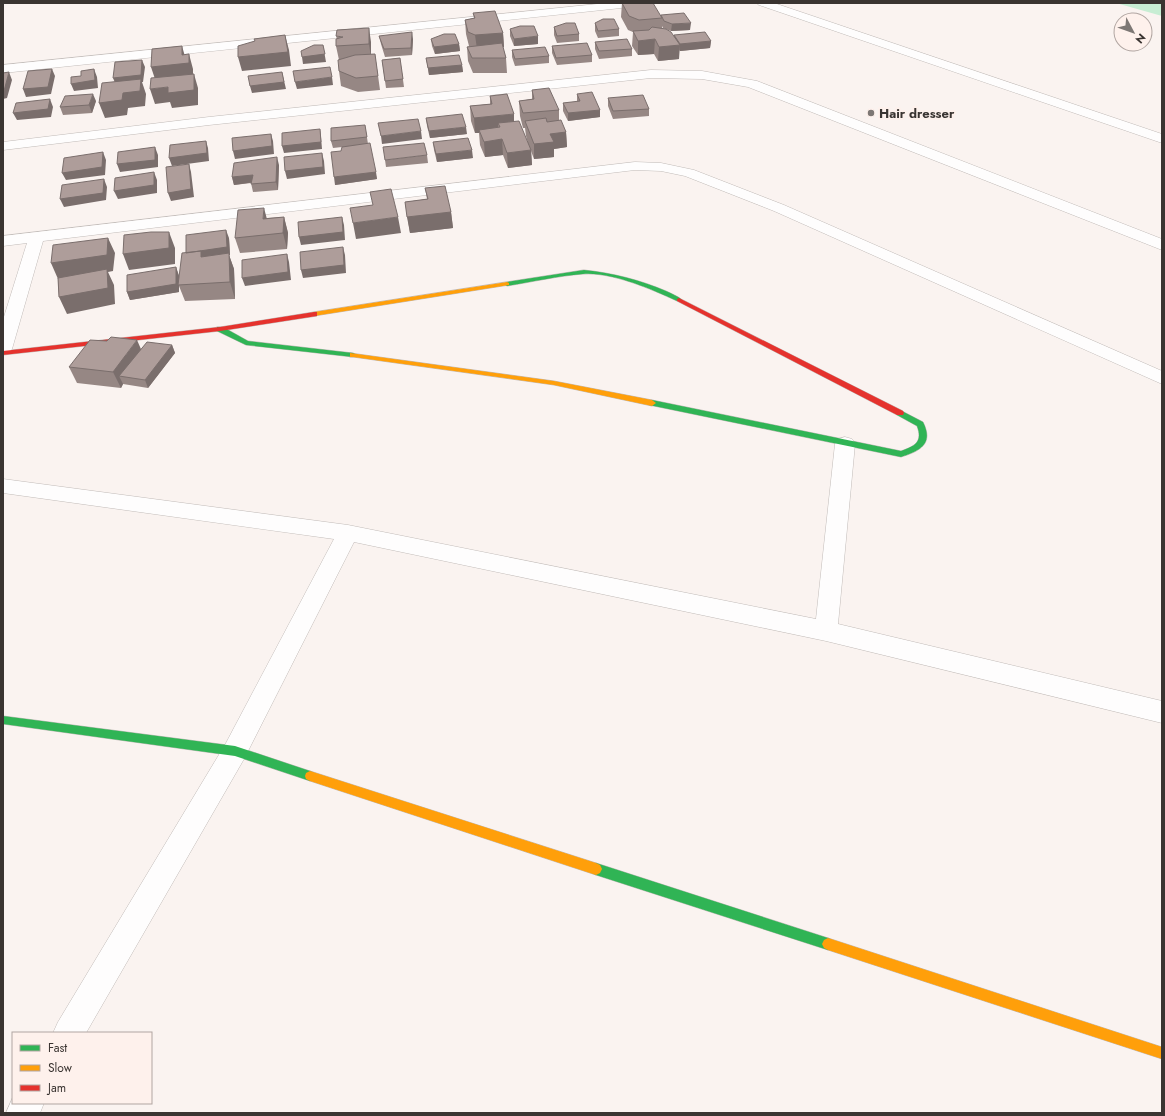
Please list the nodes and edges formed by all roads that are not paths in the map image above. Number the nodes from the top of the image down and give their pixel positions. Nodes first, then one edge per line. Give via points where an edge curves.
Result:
1 (640, 3) edge
2 (763, 3) edge
3 (3, 69) edge
4 (1162, 139) edge
5 (3, 146) edge
6 (36, 236) junction
7 (3, 241) edge
8 (1162, 245) edge
9 (220, 329) junction
10 (3, 349) edge
11 (3, 353) edge
12 (1162, 378) edge
13 (845, 444) junction
14 (3, 486) edge
15 (348, 533) junction
16 (826, 631) junction
17 (1162, 712) edge
18 (3, 720) edge
19 (235, 751) junction
20 (70, 1032) edge
21 (1162, 1053) edge
22 (27, 1104) edge
23 (22, 1113) edge

1 - 3 street
2 - 4 street
5 - 8 street via 209,121 651,74 699,73 752,84
6 - 7 street
6 - 10 street
6 - 12 street via 635,166 661,167 704,178 779,208
9 - 11 street
9 - 13 street via 246,343 385,359 554,383
9 - 13 street via 584,272 609,274 638,281 671,296 920,424 924,431 921,444 914,450 901,454
13 - 16 street
14 - 15 street
15 - 16 street
15 - 19 street
16 - 17 street
18 - 19 street
19 - 20 street
19 - 21 street
22 - 23 street

